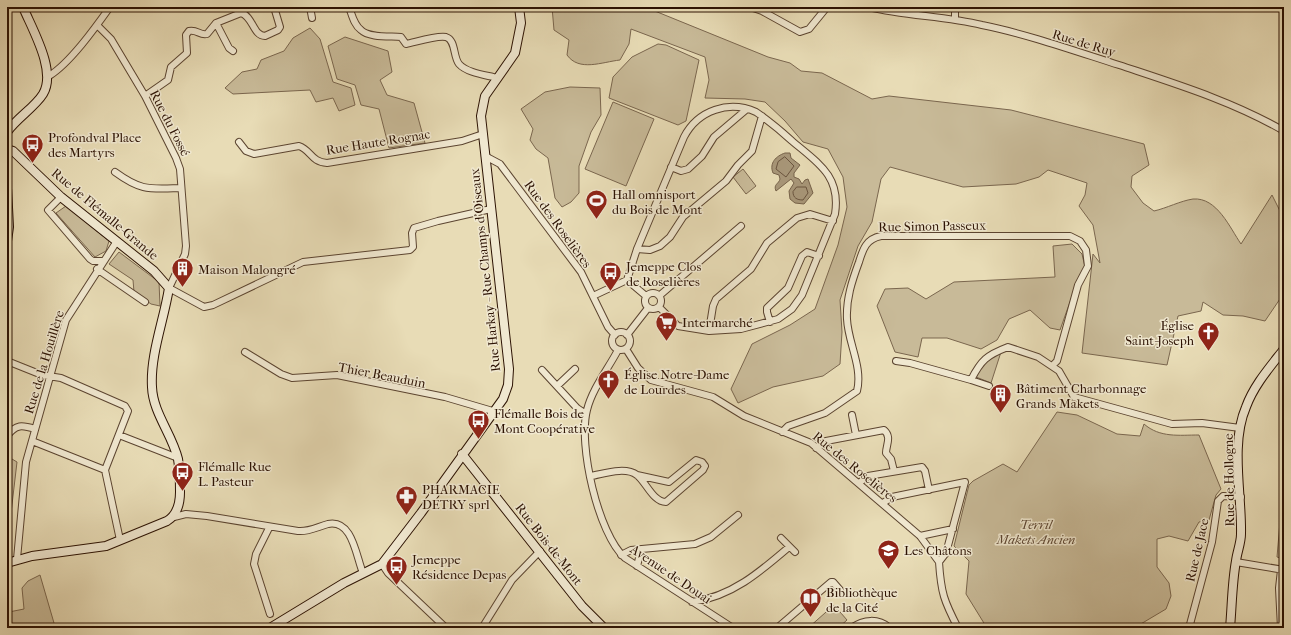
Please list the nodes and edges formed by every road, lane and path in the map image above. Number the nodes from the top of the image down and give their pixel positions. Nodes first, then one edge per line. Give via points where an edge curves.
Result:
1 (23, 7) edge
2 (110, 7) edge
3 (274, 7) edge
4 (310, 7) edge
5 (346, 7) edge
6 (519, 7) edge
7 (750, 7) edge
8 (828, 7) edge
9 (869, 7) edge
10 (956, 7) edge
11 (312, 18) dead end
12 (955, 20) junction
13 (216, 23) junction
14 (97, 25) junction
15 (233, 51) dead end
16 (49, 76) junction
17 (497, 78) junction
18 (145, 96) junction
19 (747, 109) junction
20 (762, 116) junction
21 (1284, 131) edge
22 (7, 132) edge
23 (483, 134) junction
24 (239, 142) dead end
25 (7, 149) edge
26 (484, 156) junction
27 (671, 167) junction
28 (115, 172) dead end
29 (7, 188) edge
30 (180, 188) junction
31 (61, 197) junction
32 (491, 209) junction
33 (833, 221) junction
34 (741, 226) dead end
35 (116, 241) junction
36 (7, 242) edge
37 (637, 249) junction
38 (819, 256) junction
39 (102, 261) junction
40 (97, 269) junction
41 (627, 280) junction
42 (169, 288) junction
43 (593, 296) junction
44 (646, 296) junction
45 (659, 296) junction
46 (145, 302) dead end
47 (659, 307) junction
48 (648, 308) junction
49 (770, 322) junction
50 (710, 331) junction
51 (615, 335) junction
52 (627, 335) junction
53 (626, 349) junction
54 (1284, 349) edge
55 (618, 350) junction
56 (245, 352) dead end
57 (7, 361) edge
58 (896, 362) dead end
59 (1052, 366) junction
60 (575, 369) dead end
61 (542, 370) dead end
62 (51, 377) junction
63 (971, 380) junction
64 (557, 386) junction
65 (989, 386) dead end
66 (496, 412) junction
67 (586, 414) junction
68 (852, 415) dead end
69 (1240, 428) junction
70 (35, 429) junction
71 (782, 432) junction
72 (856, 435) junction
73 (7, 436) edge
74 (119, 436) junction
75 (32, 441) junction
76 (816, 448) junction
77 (462, 454) junction
78 (178, 458) junction
79 (105, 470) junction
80 (894, 471) junction
81 (637, 475) junction
82 (591, 476) junction
83 (859, 483) junction
84 (929, 490) junction
85 (1241, 497) junction
86 (883, 503) junction
87 (738, 515) dead end
88 (174, 517) junction
89 (269, 528) junction
90 (953, 529) junction
91 (920, 536) junction
92 (781, 538) dead end
93 (120, 540) junction
94 (789, 547) junction
95 (641, 550) junction
96 (540, 551) junction
97 (795, 552) dead end
98 (622, 555) junction
99 (17, 559) junction
100 (939, 562) junction
101 (1236, 562) junction
102 (7, 564) edge
103 (382, 564) junction
104 (637, 566) junction
105 (1282, 570) edge
106 (362, 573) junction
107 (828, 576) dead end
108 (831, 582) junction
109 (840, 590) dead end
110 (710, 598) junction
111 (692, 602) junction
112 (710, 613) junction
113 (270, 614) dead end
114 (439, 622) junction
115 (862, 625) edge
116 (270, 628) edge
117 (434, 628) edge
118 (446, 628) edge
119 (482, 628) edge
120 (604, 628) edge
121 (733, 628) edge
122 (777, 628) edge
123 (851, 628) edge
124 (890, 628) edge
125 (958, 628) edge
126 (1189, 628) edge
127 (1230, 628) edge
128 (1281, 628) edge

1 - 16 street
2 - 14 street
3 - 13 street via 280,27 265,36 259,34 244,13
4 - 11 street
5 - 17 street via 349,7 361,31 370,34 401,36 406,44 441,36 448,38 459,63 465,68
6 - 17 street, Rue Harkay - Rue Champs d'Oiseaux via 521,23 515,53
7 - 8 street via 800,32 811,28
9 - 12 street, Rue de Ruy
10 - 12 street
12 - 21 street, Rue de Ruy via 1010,32 1206,94 1241,108
13 - 15 street
13 - 18 street via 206,35 193,30 188,32 187,53 170,67 168,80
14 - 16 street via 58,70
14 - 18 street, Rue du Fossé via 111,39
16 - 22 street via 44,94
17 - 23 street, Rue Harkay - Rue Champs d'Oiseaux via 483,100
18 - 30 street, Rue du Fossé via 180,169
19 - 20 street
19 - 27 street via 714,137 702,157 688,169 681,171
19 - 27 street via 720,108 700,117 686,133
20 - 33 street via 826,170 836,193
20 - 37 street via 752,151 726,181 681,219 670,237 660,246 654,250
23 - 24 street, Rue Haute Rognac via 462,140 327,163 314,159 305,148 299,146 254,154 246,151
23 - 26 street, Rue Harkay - Rue Champs d'Oiseaux
25 - 31 street, Rue de Flémalle-Grande via 22,158
26 - 32 street, Rue Harkay - Rue Champs d'Oiseaux
26 - 43 street, Rue des Roselières via 500,164 581,272
27 - 37 street
28 - 30 street via 147,190
29 - 36 street
30 - 42 street, Rue du Fossé via 186,246 185,254
31 - 35 street, Rue de Flémalle-Grande
31 - 39 street via 48,210 90,259
32 - 42 street via 438,220 414,228 413,247 410,250 303,262 213,305 204,307
32 - 66 street, Rue Harkay - Rue Champs d'Oiseaux via 509,374 505,395
33 - 38 street
33 - 50 street via 805,214 769,241 751,269 715,301
34 - 45 street
35 - 39 street, Rue de la Houillère
35 - 42 street, Rue de Flémalle-Grande via 154,271
37 - 41 street
38 - 49 street via 798,302 785,315
38 - 49 street via 808,252 802,256 788,288 767,308
39 - 40 street, Rue de la Houillère
40 - 46 street
40 - 62 street, Rue de la Houillère via 68,315
41 - 43 street
41 - 44 street
42 - 78 street via 154,359 152,387 156,406
43 - 51 street, Rue des Roselières via 608,328
44 - 45 street via 653,293
44 - 48 street
45 - 47 street
47 - 48 street
47 - 50 street via 678,326
48 - 52 street
49 - 50 street via 740,329
51 - 52 street
51 - 55 street via 612,340
52 - 53 street via 630,342
53 - 55 street
53 - 71 street, Rue des Roselières via 638,368 651,380 713,398 744,416
54 - 69 street, Rue de Hollogne via 1264,374 1250,398
55 - 67 street, Avenue de Douai via 590,400
56 - 66 street, Thier Beauduin via 292,378 337,375 445,397
57 - 62 street
58 - 63 street via 910,363
59 - 63 street via 1038,357 1008,347 988,356 978,365
59 - 69 street via 1059,371 1074,396 1172,424 1202,423
59 - 71 street, Rue Simon Passeux via 1057,362 1078,285 1088,266 1086,250 1080,241 1070,236 881,236 873,238 864,247 848,293 847,320 860,381 857,391 825,413 788,426
60 - 64 street
61 - 64 street
62 - 70 street, Rue de la Houillère
62 - 74 street via 61,378 125,406 128,411
63 - 65 street
64 - 67 street
66 - 77 street, Rue Harkay - Rue Champs d'Oiseaux
67 - 82 street, Avenue de Douai via 586,440
68 - 72 street
69 - 85 street, Rue de Hollogne via 1238,467
70 - 73 street, Rue de la Houillère via 18,426
70 - 75 street, Rue de la Houillère
71 - 76 street, Rue des Roselières via 808,441
72 - 76 street via 826,441
72 - 80 street via 885,431 888,441 886,452
74 - 78 street
74 - 79 street
75 - 79 street
75 - 99 street, Rue de la Houillère via 26,462
76 - 83 street, Rue des Roselières
77 - 96 street, Rue Bois-de-Mont
77 - 103 street, Rue Harkay - Rue Champs d'Oiseaux
78 - 88 street via 180,502
79 - 93 street
80 - 83 street via 868,476
80 - 84 street via 922,467
81 - 81 street via 660,501 666,502 705,466 696,460 669,482
81 - 82 street via 618,471
82 - 98 street, Avenue de Douai via 605,527 614,546
83 - 86 street, Rue des Roselières
84 - 86 street via 892,497
84 - 90 street via 965,482
85 - 101 street, Rue de Hollogne via 1241,537
85 - 126 street, Rue de Jace via 1223,496 1218,501 1212,542
86 - 91 street, Rue des Roselières
87 - 95 street via 699,543
88 - 89 street via 186,514 207,516
88 - 93 street
89 - 106 street via 305,532 330,524 339,525 350,536
89 - 113 street via 254,564
90 - 91 street
90 - 100 street via 946,553
91 - 100 street, Rue des Roselières
92 - 94 street
93 - 99 street via 106,546
94 - 97 street
94 - 110 street via 749,580
95 - 98 street via 631,550
95 - 104 street
96 - 119 street via 512,580
96 - 120 street, Rue Bois-de-Mont via 582,606
98 - 104 street, Avenue de Douai
99 - 102 street
100 - 125 street via 940,587
101 - 105 street
101 - 127 street, Rue de Hollogne
103 - 106 street, Rue Harkay - Rue Champs d'Oiseaux
103 - 114 street via 388,573
104 - 111 street, Avenue de Douai
105 - 128 street
106 - 116 street, Rue Harkay - Rue Champs d'Oiseaux
107 - 108 street
108 - 109 street
108 - 122 street
110 - 111 street
110 - 112 street
111 - 112 street, Avenue de Douai
112 - 121 street, Avenue de Douai
114 - 117 street
114 - 118 street
115 - 123 street
115 - 124 street via 876,621

